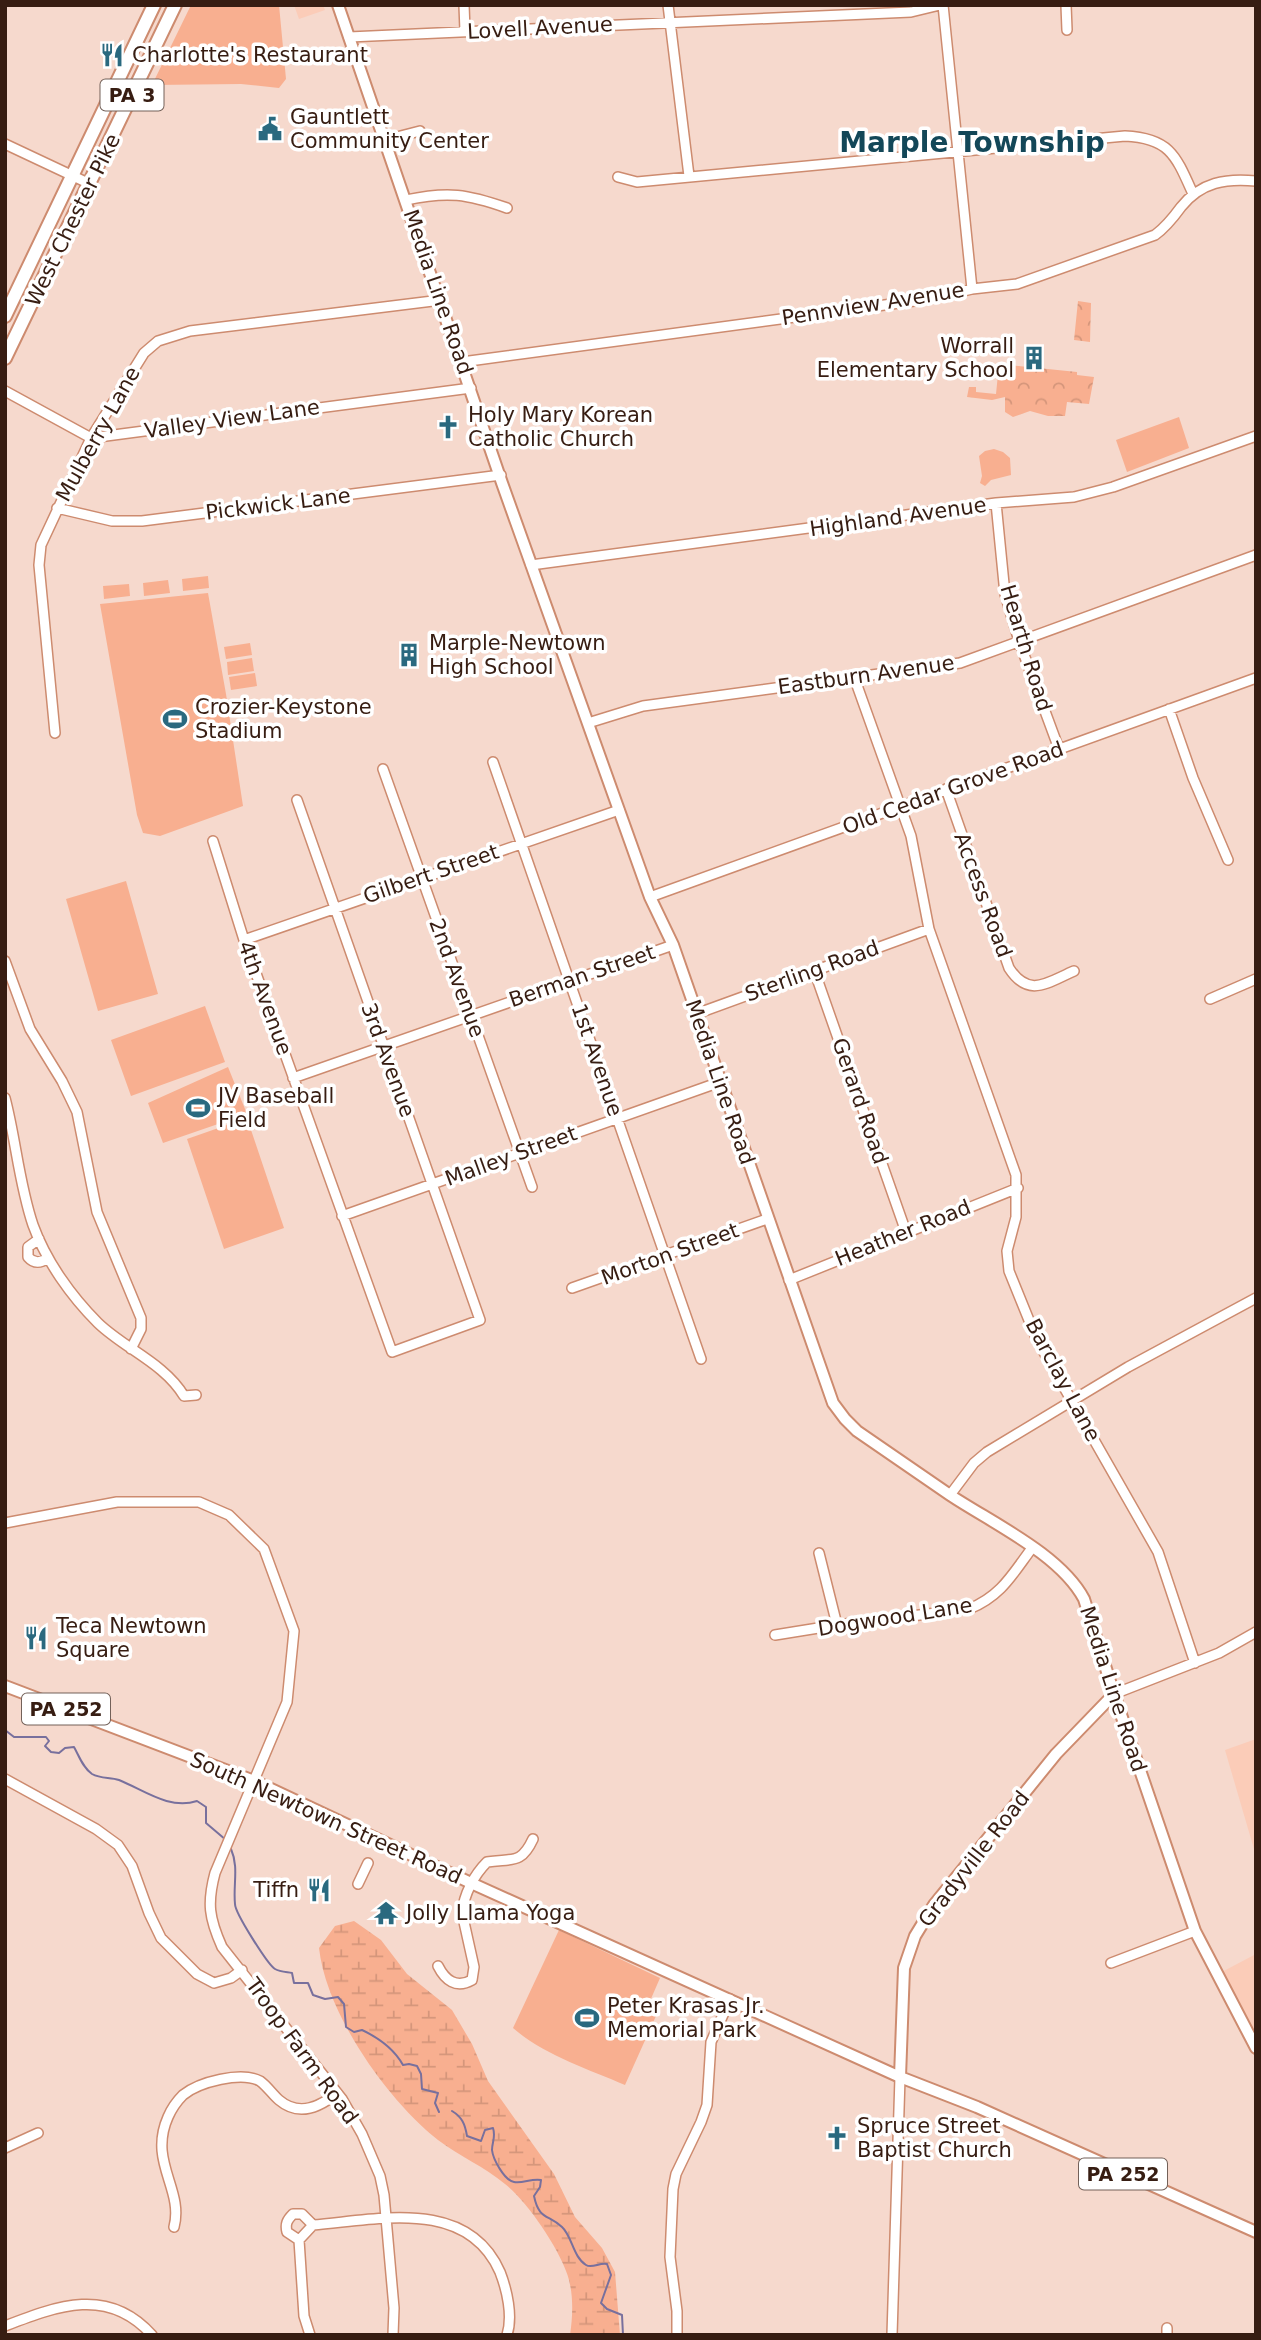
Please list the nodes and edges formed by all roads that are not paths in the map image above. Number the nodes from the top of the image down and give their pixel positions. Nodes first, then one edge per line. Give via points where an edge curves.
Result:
1 (154, 5) edge
2 (175, 5) edge
3 (338, 5) edge
4 (464, 5) edge
5 (667, 5) edge
6 (781, 5) edge
7 (941, 5) edge
8 (1066, 5) edge
9 (782, 18) junction
10 (669, 22) junction
11 (1067, 30) dead end
12 (465, 31) junction
13 (349, 37) junction
14 (420, 131) dead end
15 (385, 140) junction
16 (5, 144) edge
17 (957, 152) junction
18 (72, 176) junction
19 (689, 176) junction
20 (618, 177) dead end
21 (1256, 181) edge
22 (90, 184) junction
23 (1193, 194) junction
24 (406, 200) junction
25 (508, 208) dead end
26 (972, 289) junction
27 (441, 300) junction
28 (5, 316) edge
29 (5, 358) edge
30 (462, 362) junction
31 (471, 388) junction
32 (5, 390) edge
33 (1256, 436) edge
34 (91, 438) junction
35 (500, 475) junction
36 (996, 503) junction
37 (57, 508) junction
38 (1256, 555) edge
39 (531, 565) junction
40 (1019, 641) junction
41 (854, 677) junction
42 (1256, 678) edge
43 (1169, 709) junction
44 (588, 723) junction
45 (55, 733) dead end
46 (1059, 749) junction
47 (493, 762) dead end
48 (383, 769) dead end
49 (946, 789) junction
50 (297, 800) dead end
51 (900, 807) junction
52 (619, 810) junction
53 (213, 841) dead end
54 (522, 843) junction
55 (1228, 860) dead end
56 (421, 877) junction
57 (650, 897) junction
58 (334, 908) junction
59 (929, 929) junction
60 (244, 940) junction
61 (673, 945) junction
62 (5, 961) edge
63 (814, 970) junction
64 (1074, 971) dead end
65 (1256, 979) edge
66 (570, 980) junction
67 (1210, 999) dead end
68 (695, 1014) junction
69 (471, 1015) junction
70 (383, 1047) junction
71 (293, 1078) junction
72 (720, 1082) junction
73 (5, 1098) edge
74 (617, 1117) junction
75 (520, 1153) junction
76 (432, 1185) junction
77 (532, 1187) dead end
78 (1017, 1188) junction
79 (342, 1216) junction
80 (767, 1219) junction
81 (906, 1232) junction
82 (39, 1239) junction
83 (666, 1256) junction
84 (48, 1258) junction
85 (789, 1280) junction
86 (572, 1288) dead end
87 (1256, 1298) edge
88 (131, 1349) junction
89 (392, 1352) joint
90 (701, 1359) dead end
91 (196, 1395) dead end
92 (1072, 1401) junction
93 (950, 1495) junction
94 (5, 1523) edge
95 (1032, 1548) junction
96 (818, 1553) dead end
97 (837, 1625) junction
98 (1256, 1632) edge
99 (775, 1635) dead end
100 (1195, 1663) junction
101 (5, 1686) edge
102 (1114, 1694) junction
103 (5, 1779) edge
104 (254, 1781) junction
105 (533, 1839) dead end
106 (368, 1863) dead end
107 (471, 1883) junction
108 (358, 1884) dead end
109 (1195, 1931) junction
110 (1111, 1964) dead end
111 (438, 1966) dead end
112 (242, 1970) junction
113 (730, 1999) junction
114 (1256, 2048) edge
115 (900, 2077) junction
116 (337, 2093) junction
117 (38, 2133) dead end
118 (5, 2148) edge
119 (387, 2219) junction
120 (313, 2225) junction
121 (174, 2227) dead end
122 (1256, 2232) edge
123 (299, 2240) junction
124 (5, 2326) edge
125 (152, 2335) edge
126 (310, 2335) edge
127 (393, 2335) edge
128 (507, 2335) edge
129 (677, 2335) edge
130 (892, 2335) edge

1 - 18 highway, West Chester Pike / PA 3
2 - 22 highway, West Chester Pike / PA 3
3 - 13 main road, Media Line Road
4 - 12 street
5 - 10 street
6 - 9 street
7 - 9 street, Lovell Avenue via 911,12
7 - 17 street
8 - 11 street
9 - 10 street, Lovell Avenue
10 - 12 street, Lovell Avenue
10 - 19 street
12 - 13 street, Lovell Avenue
13 - 15 main road, Media Line Road
14 - 15 street
15 - 24 main road, Media Line Road
16 - 18 street
17 - 19 street
17 - 23 street via 1145,137 1176,158
17 - 26 street
18 - 22 street
18 - 28 highway, West Chester Pike / PA 3
19 - 20 street via 637,182
21 - 23 street, Pennview Avenue via 1216,182
22 - 29 highway, West Chester Pike / PA 3
23 - 26 street, Pennview Avenue via 1155,235 1017,284
24 - 25 street via 462,194
24 - 27 main road, Media Line Road
26 - 30 street, Pennview Avenue via 937,298
27 - 30 main road, Media Line Road
27 - 34 street, Mulberry Lane via 173,334 144,353
30 - 31 main road, Media Line Road
31 - 34 street, Valley View Lane
31 - 35 main road, Media Line Road
32 - 34 street
33 - 36 street, Highland Avenue via 1113,488 1074,497
34 - 37 street, Mulberry Lane
35 - 37 street, Pickwick Lane via 142,521 112,521
35 - 39 main road, Media Line Road
36 - 39 street, Highland Avenue
36 - 40 street, Hearth Road via 1005,594
37 - 45 street, Mulberry Lane via 41,545 39,565
38 - 40 street, Eastburn Avenue
39 - 44 main road, Media Line Road
40 - 41 street, Eastburn Avenue via 960,663
40 - 46 street, Hearth Road
41 - 44 street, Eastburn Avenue via 643,706
41 - 51 street, Barclay Lane
42 - 43 street, Old Cedar Grove Road
43 - 46 street, Old Cedar Grove Road
43 - 55 street
44 - 52 main road, Media Line Road
46 - 49 street, Old Cedar Grove Road
47 - 54 street, 1st Avenue
48 - 56 street, 2nd Avenue
49 - 51 street, Old Cedar Grove Road
49 - 64 street, Access Road via 1015,977 1039,987
50 - 58 street, 3rd Avenue
51 - 57 street, Old Cedar Grove Road
51 - 59 street, Barclay Lane via 915,852
52 - 54 street, Gilbert Street
52 - 57 main road, Media Line Road
53 - 60 street, 4th Avenue
54 - 56 street, Gilbert Street
54 - 66 street, 1st Avenue
56 - 58 street, Gilbert Street
56 - 69 street, 2nd Avenue
57 - 61 main road, Media Line Road
58 - 60 street, Gilbert Street
58 - 70 street, 3rd Avenue
59 - 63 street, Sterling Road
59 - 78 street, Barclay Lane via 1012,1162
60 - 71 street, 4th Avenue
61 - 66 street, Berman Street
61 - 68 main road, Media Line Road
62 - 88 street via 30,1029 77,1112 97,1212 141,1318
63 - 68 street, Sterling Road
63 - 81 street, Gerard Road
65 - 67 street
66 - 69 street, Berman Street
66 - 74 street, 1st Avenue
68 - 72 main road, Media Line Road
69 - 70 street, Berman Street
69 - 75 street, 2nd Avenue
70 - 71 street, Berman Street
70 - 76 street, 3rd Avenue
71 - 79 street, 4th Avenue
72 - 74 street, Malley Street
72 - 80 main road, Media Line Road
73 - 82 street
74 - 75 street, Malley Street
74 - 83 street, 1st Avenue
75 - 76 street, Malley Street
75 - 77 street, 2nd Avenue
76 - 79 street, Malley Street
76 - 89 street, 3rd Avenue via 480,1320
78 - 81 street, Heather Road
78 - 92 street, Barclay Lane via 1006,1262 1037,1340
79 - 89 street, 4th Avenue
80 - 83 street, Morton Street
80 - 85 main road, Media Line Road
81 - 85 street, Heather Road
82 - 84 street
82 - 84 street via 28,1247 28,1257 35,1262
83 - 86 street, Morton Street
83 - 90 street, 1st Avenue
84 - 88 street via 82,1307
85 - 93 main road, Media Line Road via 838,1412
87 - 92 street
88 - 91 street via 163,1371 184,1396
92 - 93 street via 987,1452
92 - 100 street, Barclay Lane via 1158,1552
93 - 95 main road, Media Line Road
94 - 104 street, Troop Farm Road via 117,1502 199,1502 229,1515 264,1549 294,1631 288,1702
95 - 97 street, Dogwood Lane via 1000,1592 969,1609
95 - 102 main road, Media Line Road via 1076,1585 1084,1599
96 - 97 street
97 - 99 street, Dogwood Lane
98 - 100 street, Gradyville Road
100 - 102 street, Gradyville Road
101 - 104 main road, South Newtown Street Road / PA 252
102 - 109 main road, Media Line Road
102 - 115 main road, Gradyville Road via 1056,1754 934,1905 915,1936 904,1968
103 - 112 street via 118,1845 132,1866 161,1938 197,1974 214,1983
104 - 107 main road, South Newtown Street Road / PA 252
104 - 112 street, Troop Farm Road via 209,1897 212,1925 222,1947
105 - 107 street via 522,1857 486,1862
106 - 108 street
107 - 111 street via 462,1913 474,1967 471,1980 451,1982
107 - 113 main road, South Newtown Street Road / PA 252
109 - 110 street
109 - 114 main road, Media Line Road
112 - 116 street, Troop Farm Road
113 - 115 main road, South Newtown Street Road / PA 252
113 - 129 street via 711,2042 704,2114 673,2189 670,2257
115 - 122 main road, South Newtown Street Road / PA 252
115 - 130 street, Gradyville Road
116 - 119 street, Troop Farm Road via 354,2117 380,2176
116 - 121 street via 314,2108 291,2108 261,2082 240,2077 199,2085 183,2096 170,2111 160,2149 178,2214
117 - 118 street
119 - 120 street
119 - 127 street, Troop Farm Road
119 - 128 street via 437,2220 477,2241 494,2259 504,2282
120 - 123 street
120 - 123 street via 302,2214 287,2219 287,2232
123 - 126 street via 304,2316
124 - 125 street via 50,2309 88,2304 123,2311

